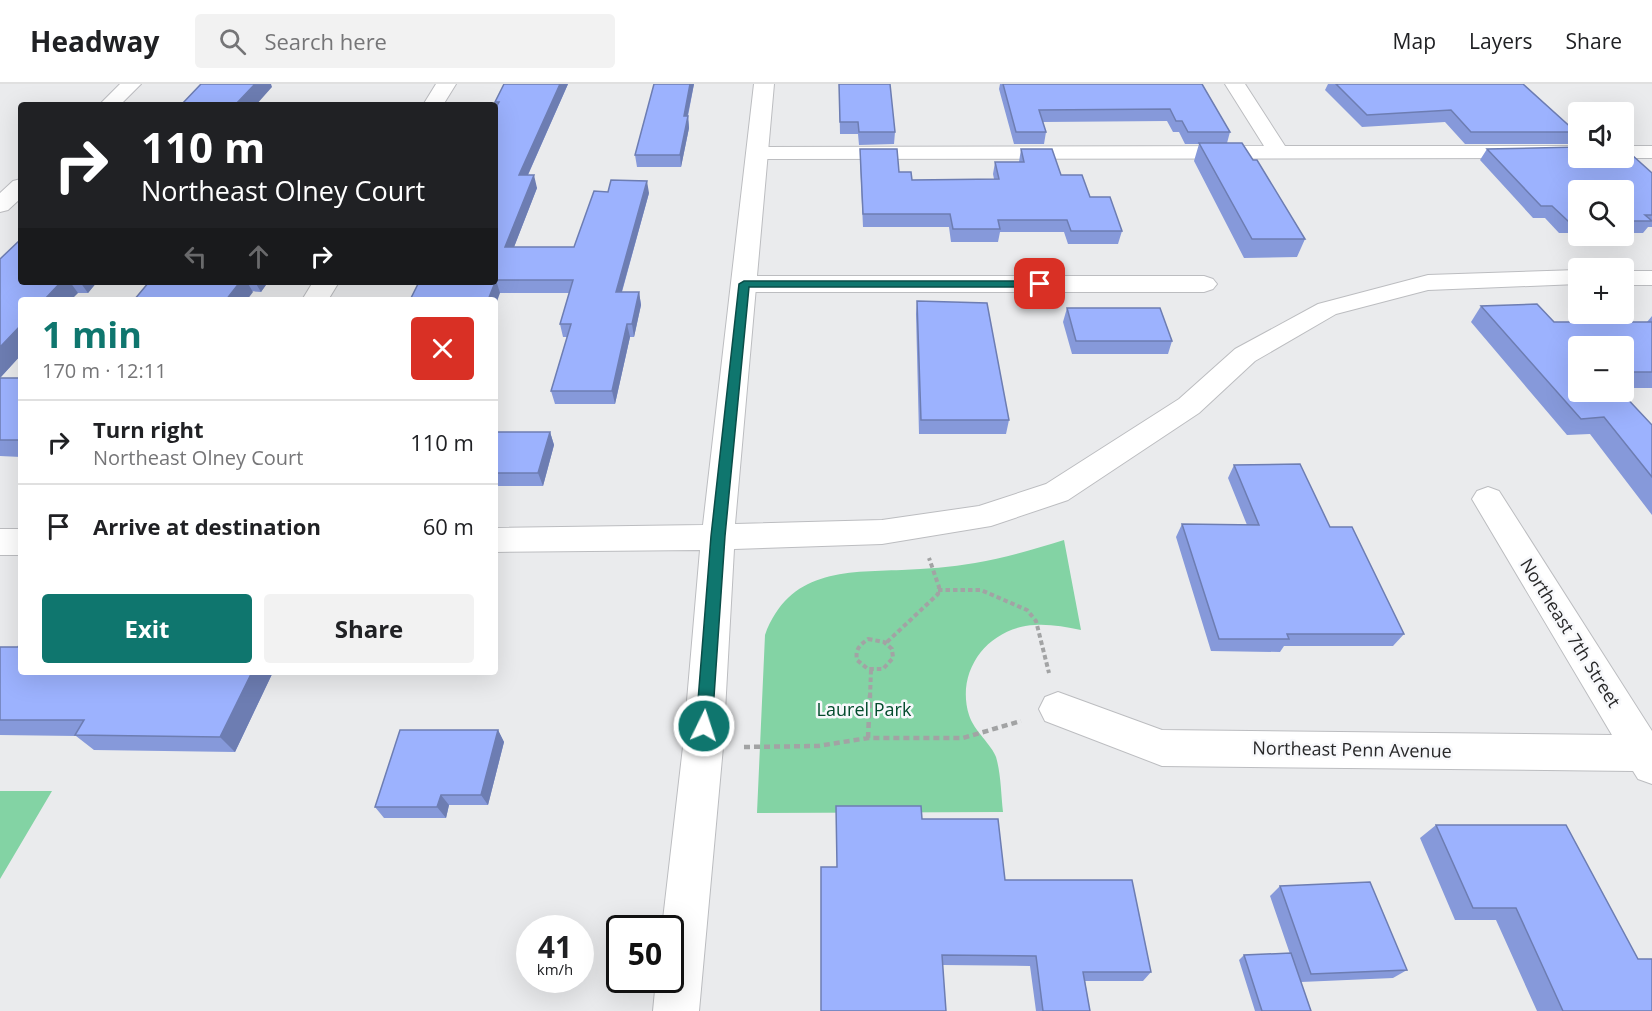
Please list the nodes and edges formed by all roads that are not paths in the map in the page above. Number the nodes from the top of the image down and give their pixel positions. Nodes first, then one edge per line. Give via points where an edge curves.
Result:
1 (131, 84) edge
2 (446, 84) edge
3 (764, 84) edge
4 (1235, 84) edge
5 (112, 102) edge
6 (435, 102) edge
7 (1278, 152) junction
8 (1568, 152) edge
9 (1634, 152) edge
10 (757, 153) junction
11 (1652, 153) edge
12 (18, 189) edge
13 (0, 205) edge
14 (1568, 277) edge
15 (1634, 278) edge
16 (1652, 278) edge
17 (744, 284) junction
18 (1204, 284) dead end
19 (1488, 499) dead end
20 (718, 536) junction
21 (498, 540) edge
22 (0, 542) edge
23 (18, 542) edge
24 (1058, 710) road end
25 (1649, 757) edge
26 (676, 1011) edge

1 - 5 main road
2 - 6 main road
3 - 10 main road
4 - 7 main road
7 - 8 main road
7 - 10 main road
9 - 11 main road
10 - 17 main road
12 - 13 main road
14 - 20 main road via 1428,283 1327,309 1245,355 1189,406 1057,492 980,518 882,532
15 - 16 main road
17 - 18 main road
17 - 20 main road
19 - 25 main road, Northeast 7th Street
20 - 21 main road
20 - 26 main road via 703,747
22 - 23 main road
24 - 25 main road, Northeast Penn Avenue via 1162,748

